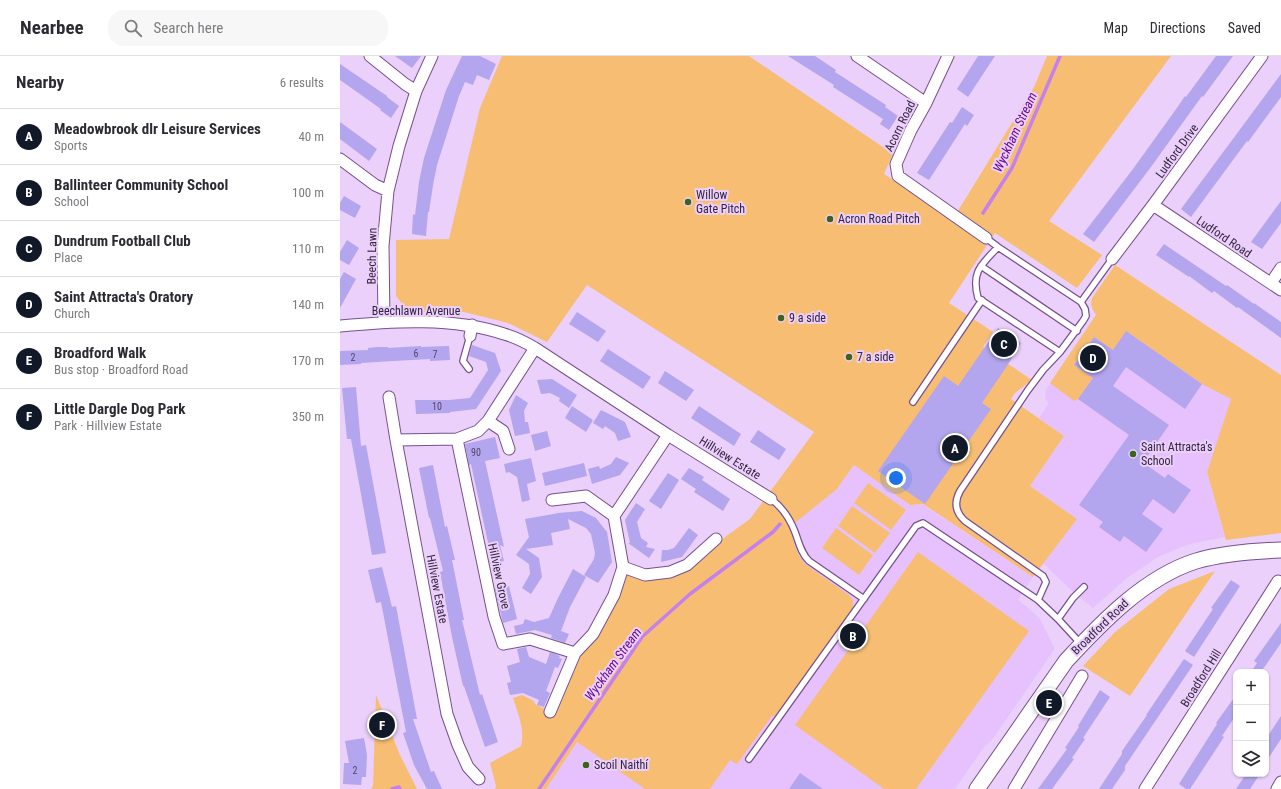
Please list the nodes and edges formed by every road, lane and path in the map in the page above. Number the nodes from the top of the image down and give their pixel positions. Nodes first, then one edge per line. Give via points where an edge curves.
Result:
1 (370, 56) edge
2 (432, 56) edge
3 (857, 56) edge
4 (948, 56) edge
5 (1262, 56) edge
6 (416, 91) junction
7 (926, 103) junction
8 (340, 159) edge
9 (388, 191) junction
10 (1154, 205) junction
11 (986, 238) joint
12 (998, 247) junction
13 (1112, 259) joint
14 (982, 266) junction
15 (1281, 268) edge
16 (1271, 283) junction
17 (1281, 290) edge
18 (982, 300) junction
19 (1081, 302) junction
20 (384, 322) junction
21 (340, 326) edge
22 (471, 331) junction
23 (1077, 331) junction
24 (535, 348) junction
25 (1060, 352) junction
26 (469, 368) dead end
27 (389, 397) dead end
28 (913, 402) dead end
29 (488, 420) junction
30 (668, 435) junction
31 (457, 439) junction
32 (396, 440) junction
33 (509, 449) dead end
34 (771, 499) joint
35 (552, 500) dead end
36 (614, 516) junction
37 (716, 539) dead end
38 (1281, 550) edge
39 (623, 566) junction
40 (1278, 581) dead end
41 (1084, 587) dead end
42 (864, 599) junction
43 (1038, 600) junction
44 (1058, 618) junction
45 (1081, 645) junction
46 (575, 653) junction
47 (1082, 676) dead end
48 (550, 712) dead end
49 (749, 759) dead end
50 (479, 779) dead end
51 (1281, 782) edge
52 (977, 789) edge
53 (1014, 789) edge
54 (1146, 789) edge
55 (1276, 789) edge

1 - 6 street
2 - 6 street, Beech Lawn
3 - 7 street
4 - 7 street, Acorn Road
5 - 10 street, Ludford Drive
6 - 9 street, Beech Lawn
7 - 11 street, Acorn Road via 896,164 898,176
8 - 9 street via 375,185
9 - 20 street, Beech Lawn via 383,246
10 - 13 street, Ludford Drive
10 - 16 street, Ludford Road
11 - 12 lane
12 - 14 lane
12 - 19 lane
13 - 19 lane
14 - 18 lane via 976,274 975,286 978,298
14 - 23 lane
15 - 16 street
16 - 17 street, Ludford Road
18 - 25 lane
18 - 28 lane
19 - 23 lane via 1086,316
20 - 21 street, Beechlawn Avenue
20 - 22 street, Beechlawn Avenue via 454,323
22 - 24 street, Beechlawn Avenue via 504,333
22 - 26 lane via 463,361
23 - 25 lane
24 - 29 street
24 - 30 street, Hillview Estate
25 - 43 lane via 1028,390 960,491 955,504 960,517 1043,576 1046,582
27 - 32 street, Hillview Estate
29 - 31 street via 478,431
29 - 33 street via 503,431
30 - 34 street, Hillview Estate
30 - 36 street
31 - 32 street
31 - 46 street, Hillview Grove via 494,617 503,644 530,639
32 - 50 street, Hillview Estate via 447,714 468,767
34 - 42 lane via 779,505 792,525 803,556
35 - 36 street via 586,496
36 - 39 street
37 - 39 street via 688,564 670,572 645,575
38 - 45 street, Broadford Road via 1225,555 1186,565 1158,579 1130,598
39 - 46 street via 614,595 593,634
40 - 54 street, Broadford Hill
41 - 44 lane
42 - 43 lane via 916,526 923,523
42 - 49 lane
43 - 44 lane
44 - 45 lane
45 - 52 street, Broadford Road via 1060,669
46 - 48 street
47 - 53 street
51 - 55 street

